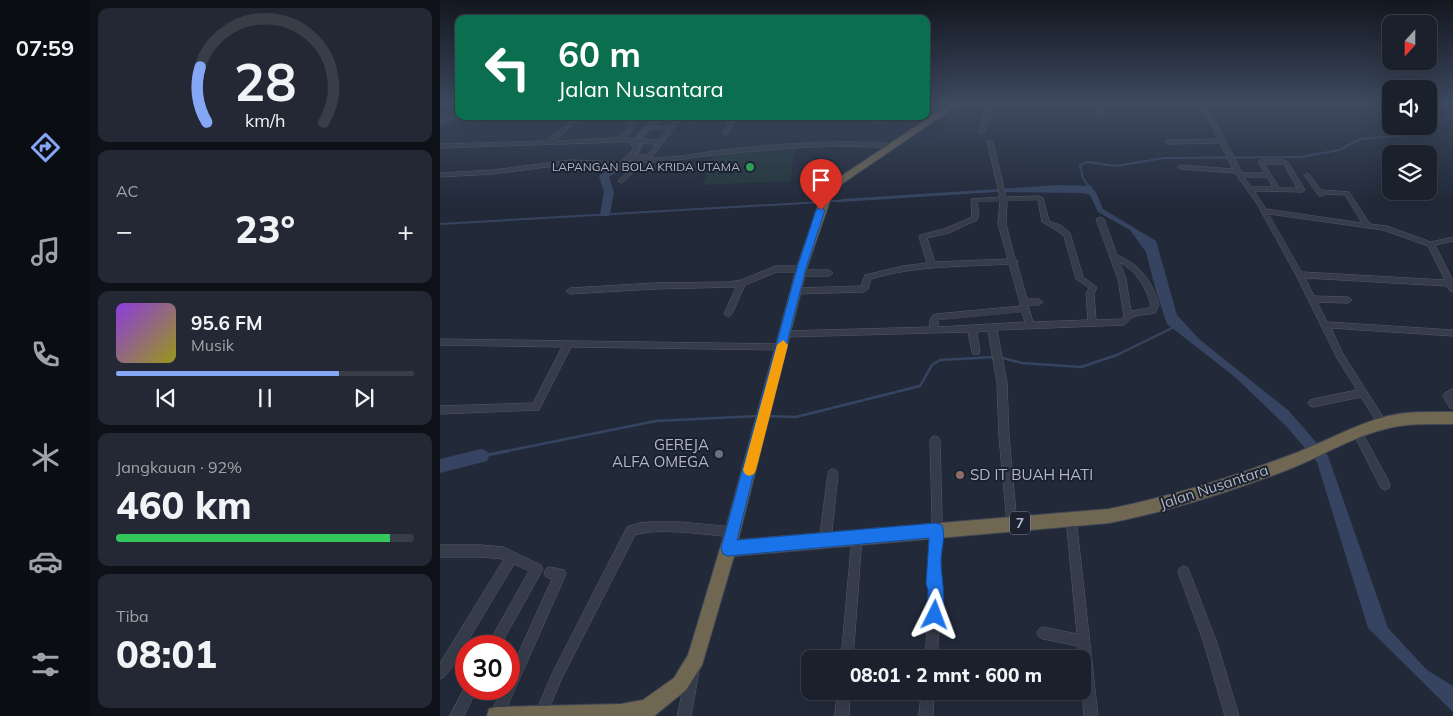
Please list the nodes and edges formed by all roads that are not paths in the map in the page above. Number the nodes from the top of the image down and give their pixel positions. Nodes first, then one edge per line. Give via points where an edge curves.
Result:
1 (556, 136) edge
2 (623, 136) edge
3 (665, 136) edge
4 (906, 136) edge
5 (1220, 136) edge
6 (618, 140) junction
7 (637, 141) junction
8 (1222, 141) junction
9 (660, 142) junction
10 (990, 142) dead end
11 (1168, 142) dead end
12 (548, 143) junction
13 (440, 146) edge
14 (892, 146) junction
15 (634, 158) junction
16 (1209, 165) dead end
17 (1234, 166) junction
18 (1180, 167) dead end
19 (1268, 174) junction
20 (440, 175) edge
21 (1307, 175) dead end
22 (621, 181) dead end
23 (1301, 188) junction
24 (1250, 189) junction
25 (1278, 190) junction
26 (1319, 192) junction
27 (1003, 198) junction
28 (1264, 211) junction
29 (1100, 219) dead end
30 (1367, 225) junction
31 (1453, 240) edge
32 (1431, 244) junction
33 (1115, 256) junction
34 (1014, 261) junction
35 (874, 266) dead end
36 (932, 266) junction
37 (801, 271) junction
38 (829, 273) dead end
39 (1300, 274) junction
40 (874, 275) junction
41 (742, 283) junction
42 (1451, 286) edge
43 (570, 291) dead end
44 (796, 291) junction
45 (1312, 299) junction
46 (1348, 300) dead end
47 (1039, 302) dead end
48 (1025, 305) junction
49 (728, 314) dead end
50 (1128, 316) junction
51 (1092, 323) junction
52 (1030, 325) junction
53 (1325, 325) junction
54 (992, 328) junction
55 (972, 329) junction
56 (934, 330) junction
57 (1453, 333) edge
58 (785, 334) junction
59 (440, 342) edge
60 (568, 344) junction
61 (782, 347) junction
62 (976, 352) dead end
63 (1363, 393) junction
64 (1453, 393) edge
65 (1313, 403) dead end
66 (1453, 404) edge
67 (440, 410) edge
68 (1453, 418) edge
69 (1382, 423) junction
70 (1358, 433) junction
71 (935, 440) dead end
72 (833, 474) dead end
73 (1385, 485) dead end
74 (1071, 518) junction
75 (1012, 524) junction
76 (936, 530) junction
77 (857, 537) junction
78 (730, 540) junction
79 (825, 541) junction
80 (440, 551) edge
81 (512, 557) junction
82 (1184, 572) dead end
83 (550, 573) dead end
84 (1043, 633) dead end
85 (499, 635) edge
86 (1083, 641) junction
87 (848, 650) edge
88 (932, 650) edge
89 (696, 659) junction
90 (520, 662) edge
91 (440, 673) edge
92 (465, 700) edge
93 (503, 700) edge
94 (843, 700) edge
95 (927, 700) edge
96 (650, 713) edge
97 (540, 715) edge
98 (457, 716) edge
99 (496, 716) edge
100 (504, 716) edge
101 (684, 716) edge
102 (842, 716) edge
103 (926, 716) edge
104 (1091, 716) edge
105 (1232, 716) edge

1 - 12 street
2 - 6 street
3 - 9 street
4 - 14 highway
5 - 8 street
6 - 7 street
6 - 12 street
7 - 9 street
7 - 15 street
8 - 11 street
8 - 17 street
9 - 15 street via 649,157
10 - 27 street
12 - 13 street
14 - 15 street via 799,144 672,159
14 - 37 highway via 840,181 826,197
15 - 20 street via 621,164 570,162
15 - 22 street
16 - 17 street
17 - 18 street
17 - 19 street
17 - 24 street
19 - 23 street via 1262,162 1285,162
19 - 25 street
21 - 26 street
23 - 25 street
23 - 26 street
24 - 25 street
24 - 28 street
26 - 30 street via 1347,193
27 - 34 street via 1002,224
27 - 36 street via 973,200 975,218 922,237
27 - 51 street via 1041,199 1046,222 1067,235 1080,279 1093,287 1090,294
28 - 30 street
28 - 39 street
29 - 33 street
30 - 32 street
31 - 32 street
32 - 42 street
33 - 50 street
33 - 50 street via 1142,274 1155,305 1152,310
34 - 36 street
34 - 48 street
35 - 40 street
36 - 40 street
37 - 38 street
37 - 41 street via 776,269
37 - 44 highway
39 - 42 street
39 - 45 street
40 - 44 street via 867,278 864,289
41 - 43 street
41 - 49 street
44 - 58 highway
45 - 46 street
45 - 53 street
47 - 48 street
48 - 52 street
48 - 56 street via 936,317
50 - 51 street via 1124,322
51 - 52 street
52 - 54 street
53 - 57 street
53 - 63 street
54 - 55 street
54 - 75 street via 998,358
55 - 56 street
55 - 62 street
56 - 58 street
58 - 61 highway
59 - 60 street
60 - 61 street
60 - 67 street via 536,407
61 - 78 highway
63 - 65 street
63 - 69 street
64 - 66 street via 1448,396
68 - 69 highway, Jalan Nusantara / 7
69 - 70 highway, Jalan Nusantara / 7
70 - 73 street
70 - 74 highway, Jalan Nusantara / 7 via 1303,457 1190,498 1108,516
71 - 76 street
72 - 79 street
74 - 75 highway, Jalan Nusantara / 7
74 - 86 street
75 - 76 highway, Jalan Nusantara / 7
76 - 77 highway, Jalan Nusantara / 7
76 - 88 street via 936,603
77 - 79 highway, Jalan Nusantara / 7
77 - 87 street
78 - 79 highway, Jalan Nusantara / 7
78 - 89 highway
78 - 97 street via 650,528 631,530
80 - 81 street via 484,551
81 - 85 street via 537,571
81 - 91 street
82 - 105 street via 1216,659
83 - 90 street via 560,574
84 - 86 street
86 - 104 street
89 - 96 highway via 680,684
89 - 101 street
92 - 98 street
93 - 99 street
94 - 102 street
95 - 103 street
96 - 97 highway
97 - 100 highway
99 - 100 highway

